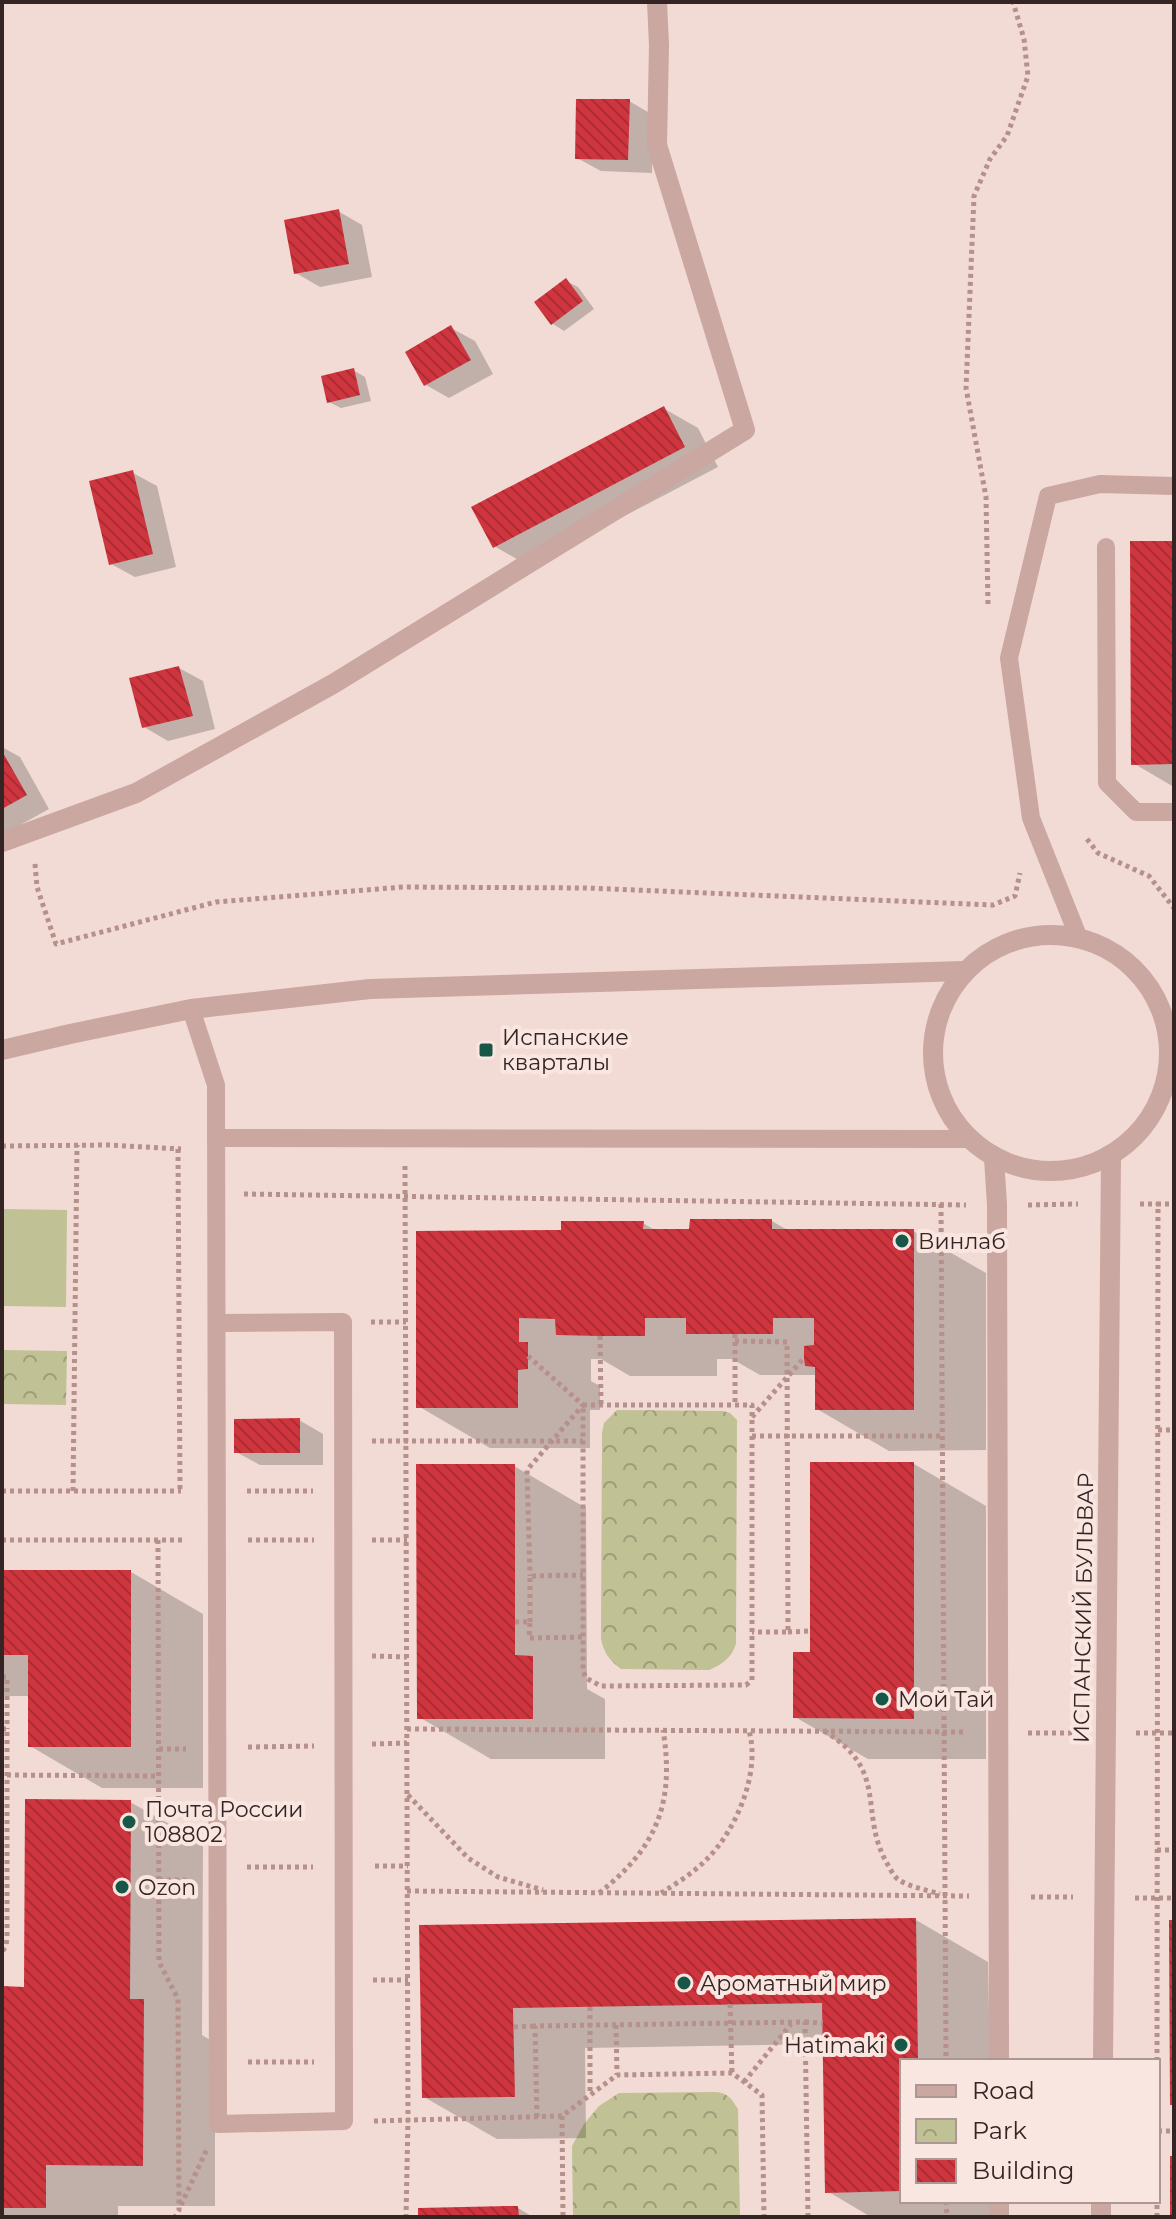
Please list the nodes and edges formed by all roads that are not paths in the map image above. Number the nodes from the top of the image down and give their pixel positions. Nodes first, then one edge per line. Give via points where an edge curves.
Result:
1 (657, 2) edge
2 (1174, 486) edge
3 (1106, 547) dead end
4 (1174, 812) edge
5 (2, 842) edge
6 (1078, 936) junction
7 (964, 971) junction
8 (191, 1009) junction
9 (2, 1050) edge
10 (1168, 1103) edge
11 (216, 1138) junction
12 (968, 1139) junction
13 (1111, 1156) junction
14 (994, 1158) junction
15 (217, 1323) junction
16 (999, 2059) edge
17 (1103, 2059) edge

1 - 5 street via 657,145 745,430 333,684 136,793
2 - 6 lane via 1100,484 1048,496 1009,658 1031,818
3 - 4 lane via 1107,783 1136,812
6 - 7 street via 1037,934 997,946
6 - 10 street via 1116,953 1147,981 1165,1018
7 - 8 street via 370,989
7 - 12 street via 943,1002 932,1037 933,1075 946,1110
8 - 9 street
8 - 11 lane via 216,1085
10 - 13 street
11 - 12 lane
11 - 15 lane
12 - 14 street
13 - 14 street via 1073,1170 1033,1171
13 - 17 street, ИСПАНСКИЙ БУЛЬВАР
14 - 16 street
15 - 15 lane via 218,2124 344,2121 343,1322

